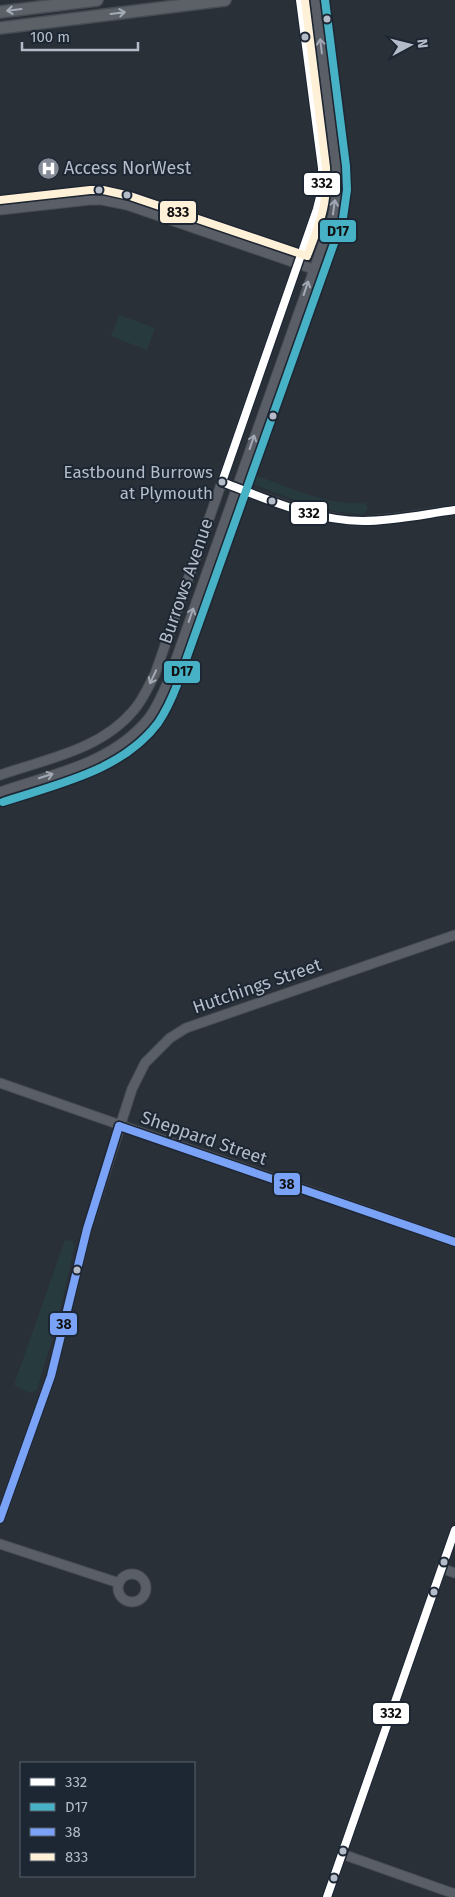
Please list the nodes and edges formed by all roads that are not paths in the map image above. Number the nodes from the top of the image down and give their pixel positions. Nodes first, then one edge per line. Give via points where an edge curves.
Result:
1 (97, 0) edge
2 (225, 0) edge
3 (300, 0) edge
4 (315, 0) edge
5 (0, 12) edge
6 (0, 28) edge
7 (330, 117) junction
8 (315, 118) junction
9 (0, 210) edge
10 (298, 264) junction
11 (313, 270) junction
12 (222, 482) junction
13 (236, 488) junction
14 (455, 510) edge
15 (0, 775) edge
16 (0, 792) edge
17 (455, 935) edge
18 (0, 1083) edge
19 (119, 1126) junction
20 (455, 1242) edge
21 (0, 1519) edge
22 (455, 1530) edge
23 (0, 1544) edge
24 (442, 1568) junction
25 (455, 1573) edge
26 (119, 1583) dead end
27 (342, 1854) junction
28 (455, 1894) edge
29 (327, 1897) edge

1 -> 5 main road
6 -> 2 main road
3 - 8 street, Burrows Avenue
7 -> 4 street, Burrows Avenue
7 - 8 street
11 -> 7 street, Burrows Avenue via 333,216 336,166
8 - 10 street, Burrows Avenue via 322,189
9 - 10 street via 102,200 127,205
10 - 11 street
10 - 12 street, Burrows Avenue
13 -> 11 street, Burrows Avenue
12 - 13 street
12 -> 15 street, Burrows Avenue via 155,674 135,710 124,722 79,749
13 - 14 street via 332,518 371,520
16 -> 13 street, Burrows Avenue via 92,761 120,745 149,718 168,682
17 - 19 street, Hutchings Street via 186,1028 170,1038 145,1062
18 - 19 street, Sheppard Street
19 - 20 street, Sheppard Street
19 - 21 street, Hutchings Street via 87,1229 51,1376
22 - 24 street
23 - 26 street
24 - 25 street
24 - 27 street
27 - 28 street
27 - 29 street

